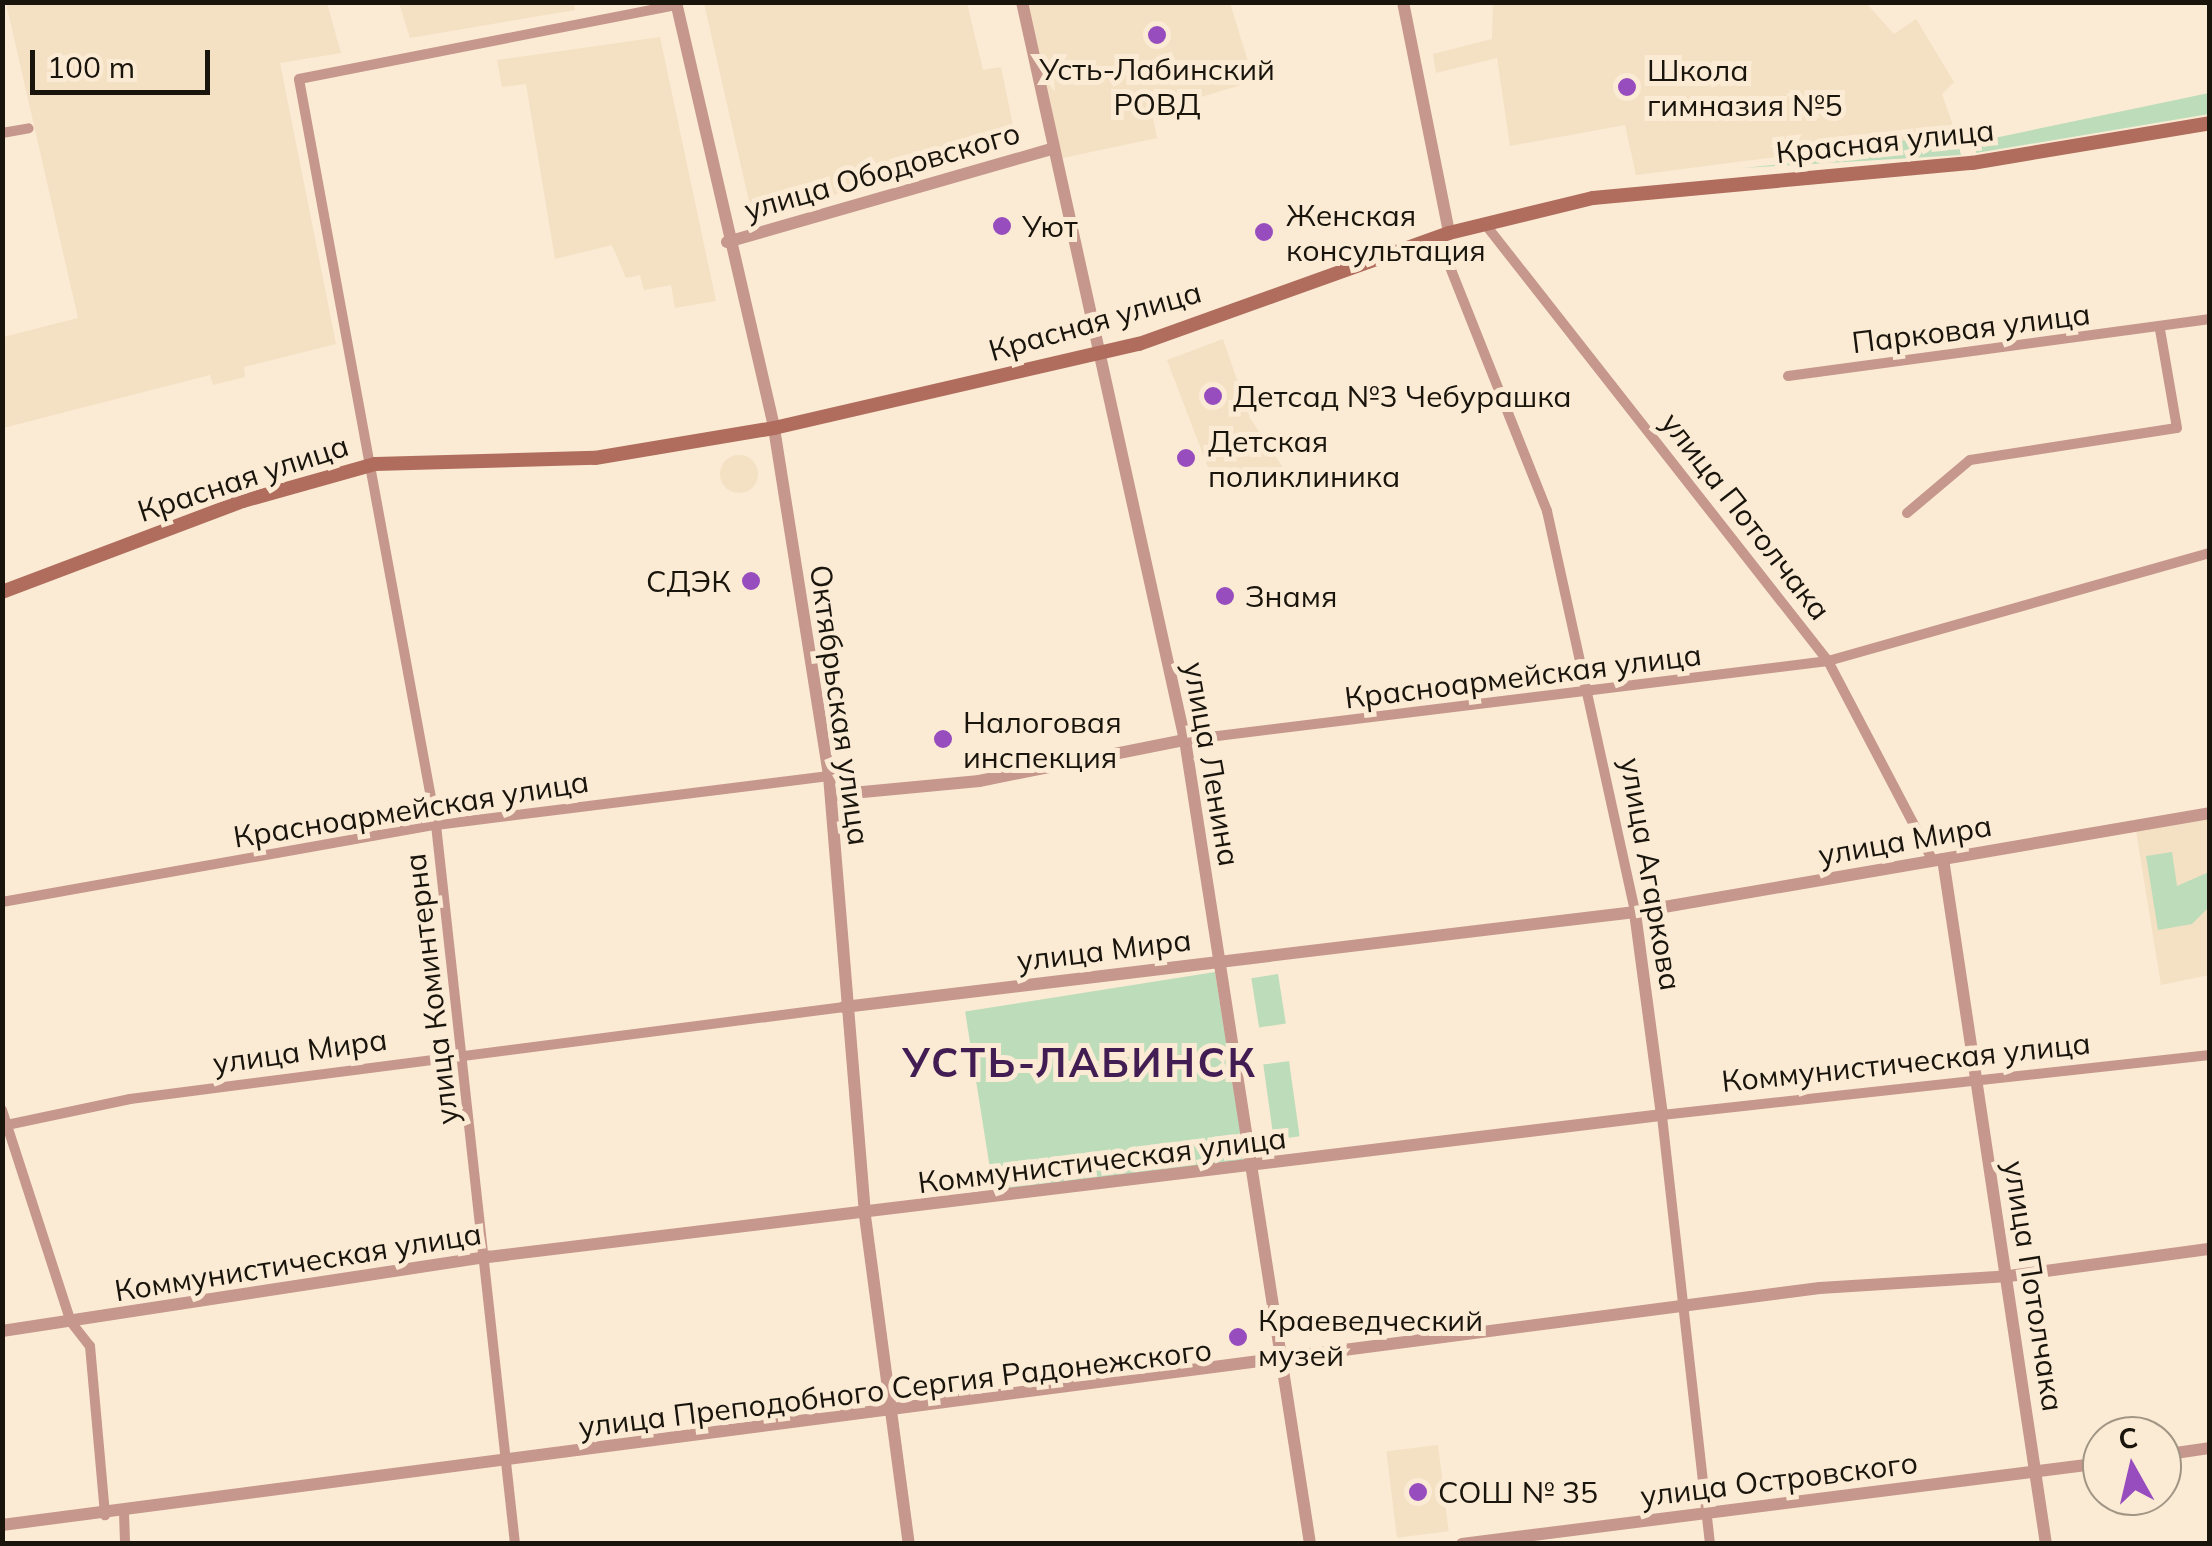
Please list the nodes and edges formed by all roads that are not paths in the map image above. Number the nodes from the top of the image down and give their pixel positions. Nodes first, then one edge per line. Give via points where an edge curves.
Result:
1 (1022, 2) edge
2 (1403, 2) edge
3 (676, 4) edge
4 (2210, 124) edge
5 (29, 128) dead end
6 (2, 133) edge
7 (1051, 148) junction
8 (1485, 224) junction
9 (1444, 235) junction
10 (727, 242) junction
11 (2210, 319) edge
12 (2160, 330) junction
13 (1094, 356) junction
14 (1788, 376) dead end
15 (774, 428) junction
16 (376, 464) junction
17 (1908, 513) dead end
18 (2210, 553) edge
19 (2, 592) edge
20 (1828, 661) junction
21 (1593, 694) junction
22 (1184, 740) junction
23 (830, 776) junction
24 (831, 795) junction
25 (2210, 813) edge
26 (436, 825) junction
27 (1938, 860) junction
28 (2, 902) edge
29 (1636, 912) junction
30 (1221, 960) junction
31 (844, 1007) junction
32 (464, 1054) junction
33 (2210, 1054) edge
34 (1977, 1077) junction
35 (2, 1110) edge
36 (1662, 1114) junction
37 (5, 1125) edge
38 (1252, 1166) junction
39 (865, 1216) junction
40 (2210, 1249) edge
41 (488, 1257) junction
42 (2009, 1276) junction
43 (1683, 1306) junction
44 (71, 1322) junction
45 (2, 1331) edge
46 (1284, 1364) junction
47 (892, 1414) junction
48 (2210, 1448) edge
49 (2182, 1452) edge
50 (505, 1462) junction
51 (2082, 1466) edge
52 (2037, 1472) junction
53 (124, 1513) junction
54 (1706, 1514) junction
55 (105, 1515) junction
56 (2, 1525) edge
57 (125, 1544) edge
58 (515, 1544) edge
59 (909, 1544) edge
60 (1310, 1544) edge
61 (1462, 1544) edge
62 (1710, 1544) edge
63 (2046, 1544) edge

1 - 7 street, улица Ленина
2 - 9 street, улица Агаркова
3 - 10 street, Октябрьская улица
3 - 16 street, улица Коминтерна via 299,78
4 - 8 main road, Красная улица via 1972,163 1593,198
5 - 6 street
7 - 10 street, улица Ободовского
7 - 13 street, улица Ленина
8 - 9 main road, Красная улица
8 - 20 street, улица Потолчака
9 - 13 main road, Красная улица
9 - 21 street, улица Агаркова via 1546,511
10 - 15 street, Октябрьская улица
11 - 12 street, Парковая улица
12 - 14 street, Парковая улица
12 - 17 street via 2176,428 1970,460
13 - 15 main road, Красная улица
13 - 22 street, улица Ленина via 1141,516
15 - 16 main road, Красная улица via 595,458
15 - 23 street, Октябрьская улица
16 - 19 main road, Красная улица via 243,500
16 - 26 street, улица Коминтерна
18 - 20 street, Красноармейская улица
20 - 21 street, Красноармейская улица
20 - 27 street, улица Потолчака
21 - 22 street, Красноармейская улица
21 - 29 street, улица Агаркова
22 - 24 street, Красноармейская улица via 978,782
22 - 30 street, улица Ленина
23 - 24 street, Октябрьская улица
23 - 26 street, Красноармейская улица
24 - 31 street, Октябрьская улица
25 - 27 street, улица Мира
26 - 28 street, Красноармейская улица
26 - 32 street, улица Коминтерна
27 - 29 street, улица Мира
27 - 34 street, улица Потолчака
29 - 30 street, улица Мира
29 - 36 street, улица Агаркова
30 - 31 street, улица Мира
30 - 38 street, улица Ленина
31 - 32 street, улица Мира
31 - 39 street, Октябрьская улица
32 - 37 street, улица Мира
32 - 41 street, улица Коминтерна
33 - 34 street, Коммунистическая улица
34 - 36 street, Коммунистическая улица
34 - 42 street, улица Потолчака
35 - 37 street
36 - 38 street, Коммунистическая улица
36 - 43 street, улица Агаркова
37 - 44 street
38 - 39 street, Коммунистическая улица
38 - 46 street, улица Ленина
39 - 41 street, Коммунистическая улица
39 - 47 street, Октябрьская улица
40 - 42 street, улица Преподобного Сергия Радонежского
41 - 44 street, Коммунистическая улица
41 - 50 street, улица Коминтерна
42 - 43 street, улица Преподобного Сергия Радонежского
42 - 52 street, улица Потолчака
43 - 46 street, улица Преподобного Сергия Радонежского
43 - 54 street, улица Агаркова
44 - 45 street, Коммунистическая улица
44 - 55 street via 90,1346
46 - 47 street, улица Преподобного Сергия Радонежского
46 - 60 street, улица Ленина
47 - 50 street, улица Преподобного Сергия Радонежского
47 - 59 street, Октябрьская улица
48 - 49 street
50 - 53 street, улица Преподобного Сергия Радонежского
50 - 58 street, улица Коминтерна
51 - 52 street, улица Островского
52 - 54 street, улица Островского
52 - 63 street, улица Потолчака
53 - 55 street, улица Преподобного Сергия Радонежского
53 - 57 street
54 - 61 street, улица Островского
54 - 62 street, улица Агаркова
55 - 56 street, улица Преподобного Сергия Радонежского

